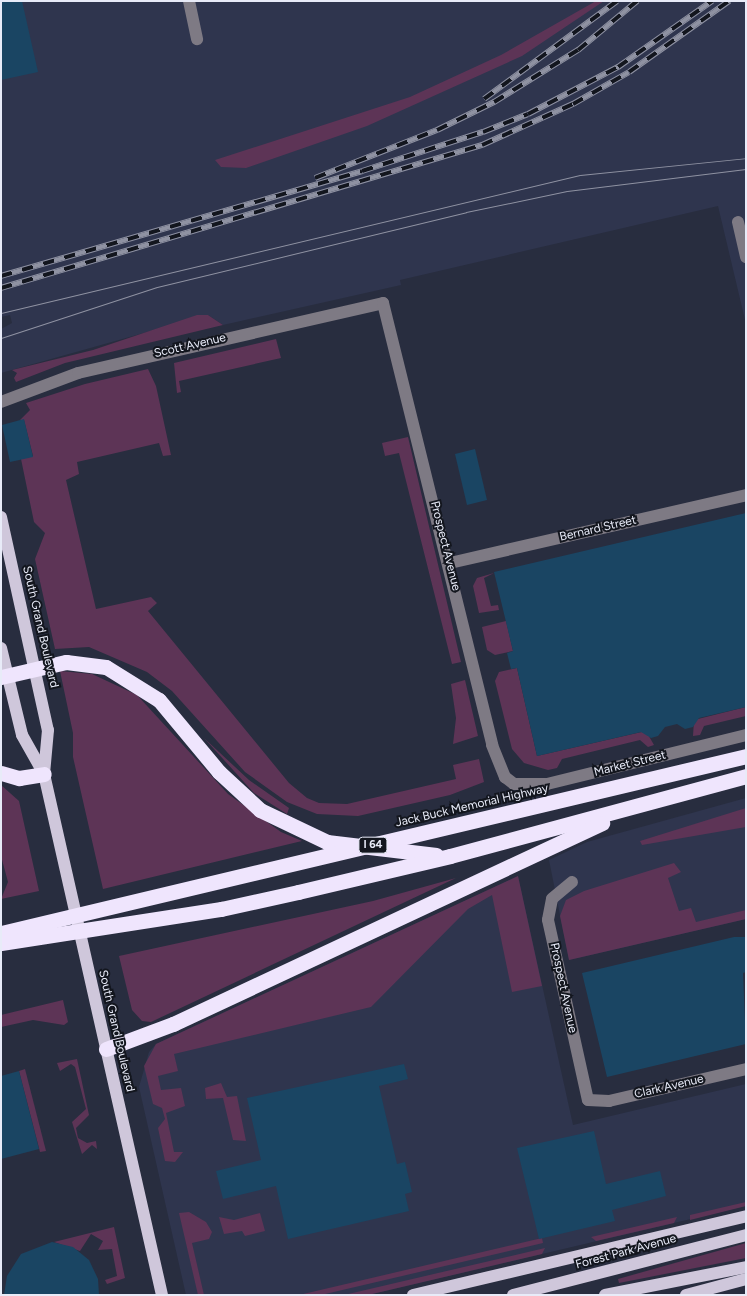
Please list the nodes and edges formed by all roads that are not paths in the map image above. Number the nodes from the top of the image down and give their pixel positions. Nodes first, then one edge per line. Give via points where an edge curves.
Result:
1 (189, 1) edge
2 (197, 39) dead end
3 (738, 222) dead end
4 (746, 257) edge
5 (383, 303) joint
6 (1, 402) edge
7 (746, 495) edge
8 (2, 519) edge
9 (450, 564) junction
10 (2, 650) edge
11 (1, 677) edge
12 (746, 735) edge
13 (746, 756) edge
14 (746, 763) edge
15 (1, 773) edge
16 (44, 774) junction
17 (746, 776) edge
18 (514, 784) joint
19 (450, 856) junction
20 (572, 882) dead end
21 (1, 933) edge
22 (1, 943) edge
23 (106, 1049) junction
24 (746, 1069) edge
25 (591, 1103) joint
26 (746, 1216) edge
27 (746, 1235) edge
28 (746, 1268) edge
29 (746, 1279) edge
30 (162, 1295) edge
31 (413, 1295) edge
32 (513, 1295) edge
33 (605, 1295) edge
34 (686, 1295) edge

1 - 2 street
3 - 4 street
5 - 6 street, Scott Avenue via 78,373
5 - 9 street, Prospect Avenue
7 - 9 street, Bernard Street
8 - 16 main road, South Grand Boulevard via 48,730
9 - 18 street, Prospect Avenue via 496,760 505,778
10 - 16 main road, South Grand Boulevard via 22,735
11 - 19 highway via 66,662 106,667 159,700 233,787 279,821 340,845
12 - 18 street, Market Street via 547,784
13 - 21 highway, Jack Buck Memorial Highway / I 64
14 - 23 highway via 463,886 200,1011
15 - 16 highway via 19,778
16 - 23 main road, South Grand Boulevard
17 - 19 highway, I 64
19 - 22 highway, I 64 via 221,909
20 - 25 street, Prospect Avenue via 552,900 548,920
23 - 30 main road, South Grand Boulevard
24 - 25 street, Clark Avenue
26 - 31 main road
27 - 32 main road, Forest Park Avenue
28 - 33 main road
29 - 34 main road

